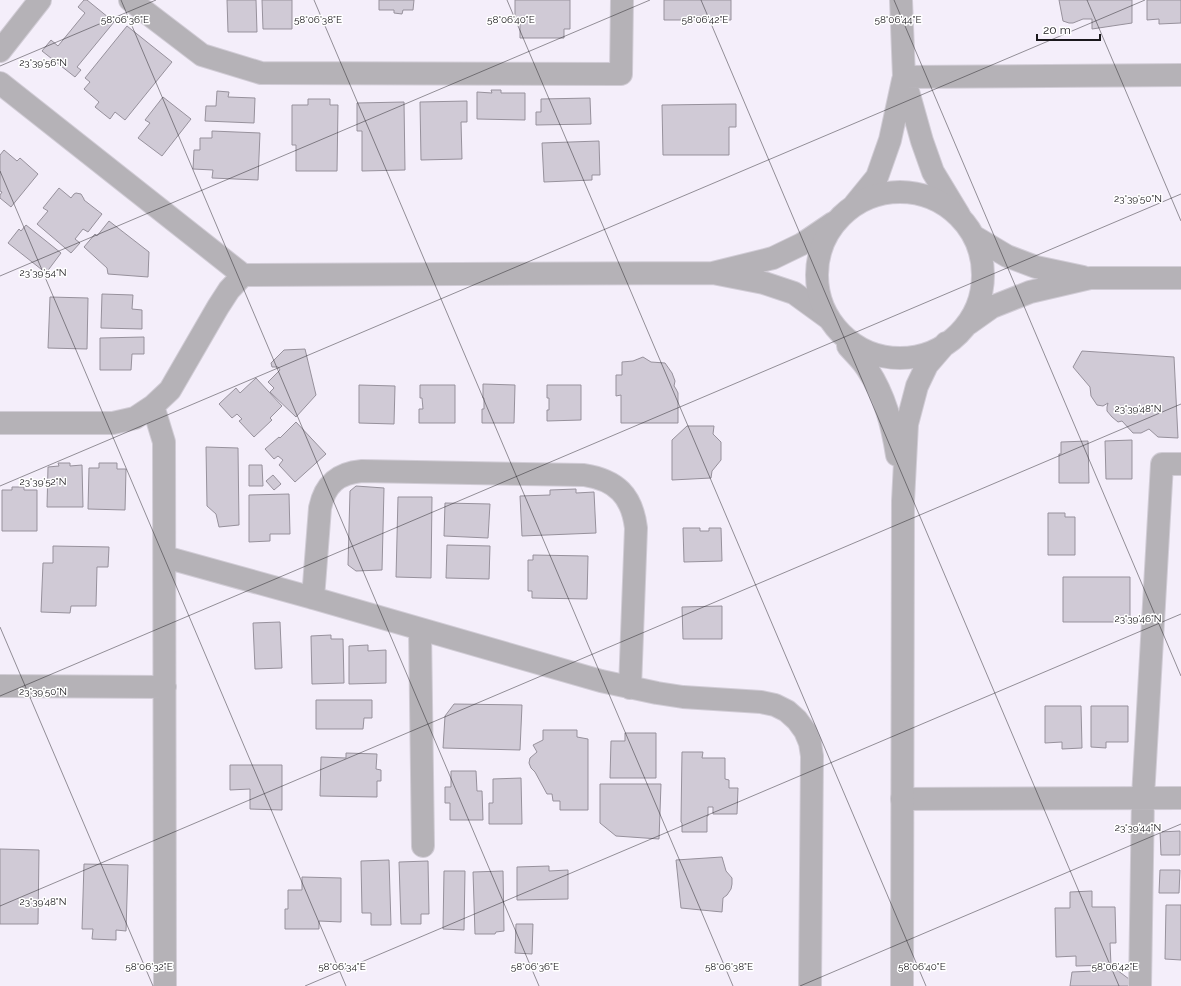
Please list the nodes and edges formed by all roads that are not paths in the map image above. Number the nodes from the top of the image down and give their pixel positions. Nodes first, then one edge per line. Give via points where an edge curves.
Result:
1 (40, 0) edge
2 (130, 0) edge
3 (622, 0) edge
4 (901, 0) edge
5 (0, 51) edge
6 (1181, 75) edge
7 (904, 77) junction
8 (0, 83) edge
9 (855, 204) junction
10 (959, 215) junction
11 (834, 223) junction
12 (974, 237) junction
13 (713, 273) junction
14 (243, 275) junction
15 (1090, 278) junction
16 (1181, 278) edge
17 (832, 324) junction
18 (965, 326) junction
19 (946, 344) junction
20 (153, 406) junction
21 (0, 423) edge
22 (1181, 464) edge
23 (903, 501) junction
24 (165, 557) junction
25 (313, 598) junction
26 (420, 629) junction
27 (0, 686) edge
28 (166, 687) junction
29 (630, 688) junction
30 (1143, 797) junction
31 (1181, 798) edge
32 (902, 799) junction
33 (423, 846) dead end
34 (165, 986) edge
35 (810, 986) edge
36 (902, 986) edge
37 (1140, 986) edge

1 - 5 street
2 - 3 street via 202,55 261,72 620,74
4 - 7 street
6 - 7 street
7 - 9 street via 890,140 877,177
7 - 10 street via 933,172
8 - 14 street
9 - 10 street via 882,193 911,192 937,200
9 - 11 street
10 - 12 street
11 - 13 street via 802,244 773,258
11 - 17 street via 820,249 815,278 821,306
12 - 15 street via 1006,256 1036,267
12 - 18 street via 983,262 983,289 974,314
13 - 14 street
13 - 17 street via 764,283 794,293
14 - 20 street via 218,307 170,390
15 - 16 street
15 - 18 street via 1030,292 992,307
17 - 19 street via 858,349 884,358 910,358 936,351
17 - 23 street via 868,370 885,402 894,437
18 - 19 street via 958,336
19 - 23 street via 927,365 917,386 907,424
20 - 21 street via 135,418 113,423
20 - 24 street via 164,442
22 - 30 street via 1162,464
23 - 32 street
24 - 25 street
24 - 28 street
25 - 26 street
25 - 29 street via 322,498 327,489 342,475 362,471 598,477 621,491 629,502 636,528
26 - 29 street
26 - 33 street
27 - 28 street
28 - 34 street
29 - 35 street via 683,698 774,705 787,711 805,731 812,756
30 - 31 street
30 - 32 street
30 - 37 street
32 - 36 street

